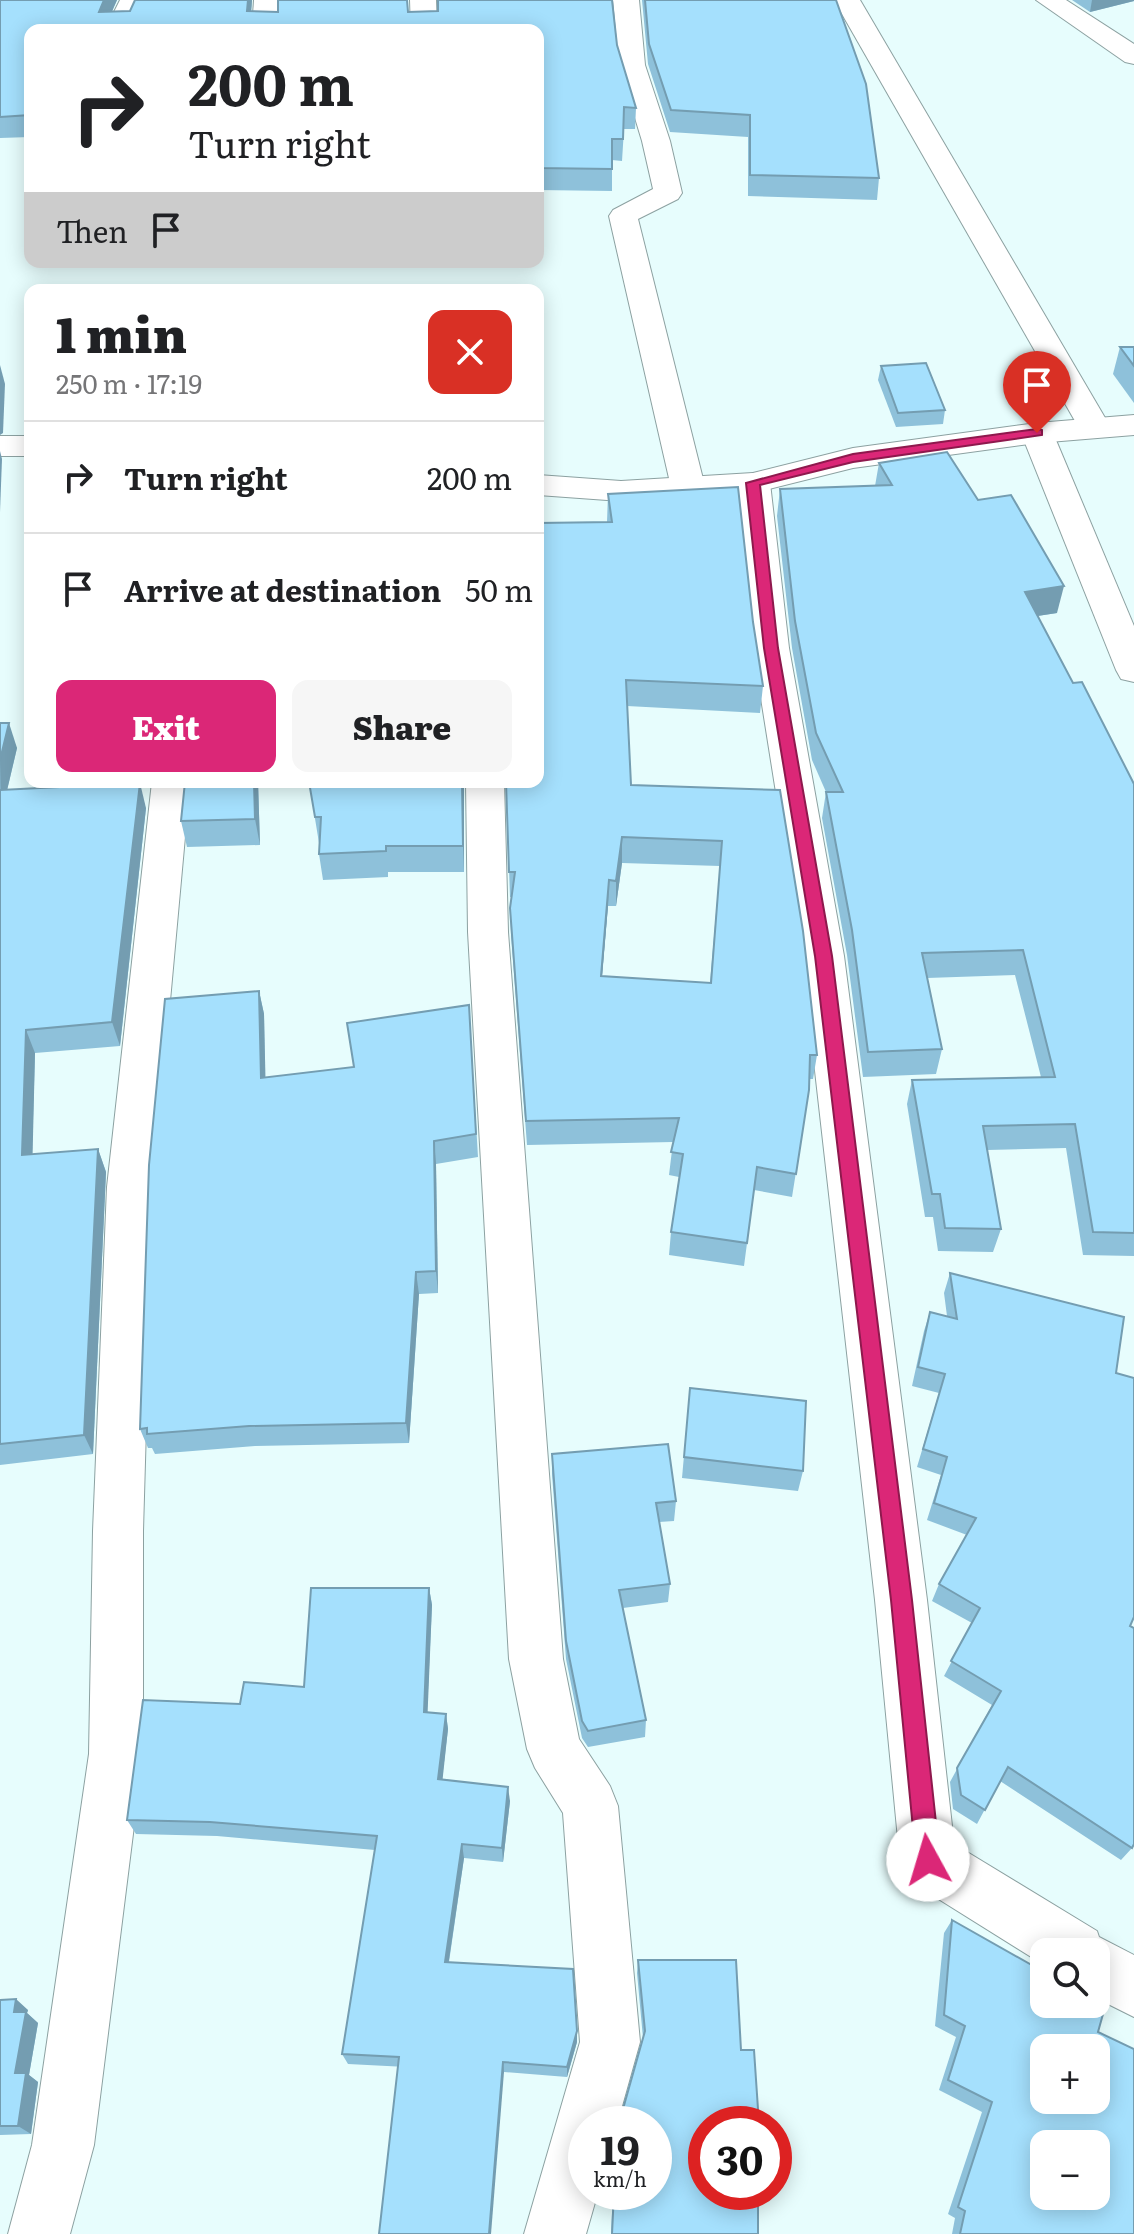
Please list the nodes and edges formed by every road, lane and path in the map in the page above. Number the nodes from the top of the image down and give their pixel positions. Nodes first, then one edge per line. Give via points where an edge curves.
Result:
1 (133, 0) edge
2 (267, 0) edge
3 (423, 0) edge
4 (626, 0) edge
5 (847, 0) edge
6 (1049, 0) edge
7 (121, 24) edge
8 (265, 24) edge
9 (424, 24) edge
10 (1134, 56) edge
11 (1134, 425) edge
12 (1095, 428) junction
13 (1037, 433) junction
14 (0, 446) edge
15 (24, 446) edge
16 (753, 483) junction
17 (544, 485) edge
18 (688, 487) junction
19 (1134, 670) edge
20 (170, 788) edge
21 (485, 788) edge
22 (1053, 1938) edge
23 (1110, 1973) edge
24 (1134, 1988) edge
25 (591, 2106) edge
26 (568, 2188) edge
27 (39, 2234) edge
28 (555, 2234) edge

1 - 7 street
2 - 8 street
3 - 9 street
4 - 18 street via 632,65 668,193 623,216
5 - 12 street
6 - 10 street
11 - 12 street
12 - 13 street
13 - 16 street via 853,458
13 - 19 street
14 - 15 street
16 - 18 street
16 - 22 street via 771,648 825,972 928,1860
17 - 18 street via 621,491
20 - 27 street via 130,1187 116,1754 63,2145
21 - 25 street via 488,932 536,1659 554,1749 590,1806 610,2042
23 - 24 street
26 - 28 street

